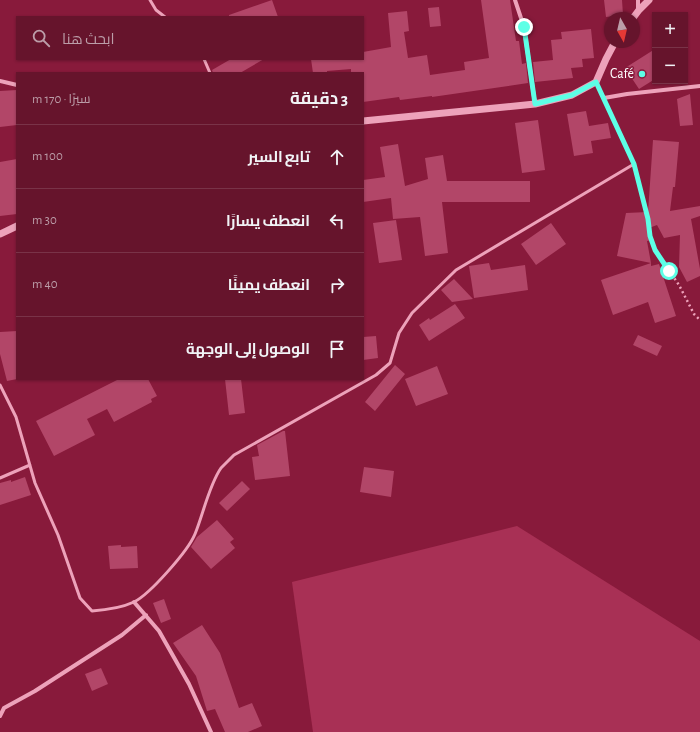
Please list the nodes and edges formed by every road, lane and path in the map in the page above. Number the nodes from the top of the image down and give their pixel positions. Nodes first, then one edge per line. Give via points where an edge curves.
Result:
1 (150, 0) edge
2 (515, 0) edge
3 (638, 0) edge
4 (650, 0) edge
5 (638, 10) joint
6 (164, 16) edge
7 (612, 48) edge
8 (204, 60) edge
9 (210, 72) edge
10 (0, 81) edge
11 (596, 82) junction
12 (16, 84) edge
13 (700, 86) edge
14 (604, 98) junction
15 (535, 104) junction
16 (364, 121) edge
17 (634, 164) junction
18 (16, 226) edge
19 (0, 234) edge
20 (700, 320) edge
21 (0, 385) edge
22 (30, 465) junction
23 (0, 478) edge
24 (134, 602) junction
25 (146, 615) junction
26 (0, 716) edge
27 (211, 732) edge

1 - 6 lane
2 - 15 street via 524,27
3 - 5 street
4 - 5 street
7 - 11 street
8 - 9 lane
10 - 12 street
11 - 14 lane
11 - 15 street via 572,95
13 - 14 street
14 - 17 lane
15 - 16 street
17 - 20 path via 655,250
17 - 24 lane via 456,270 412,313 399,333 390,363 376,375 234,455 221,469 194,536 172,567
18 - 19 street
21 - 22 lane via 16,417
22 - 23 lane
22 - 24 lane via 80,598 92,611 112,609
24 - 25 street
25 - 26 street via 122,635 4,708
25 - 27 street via 159,631 186,677

